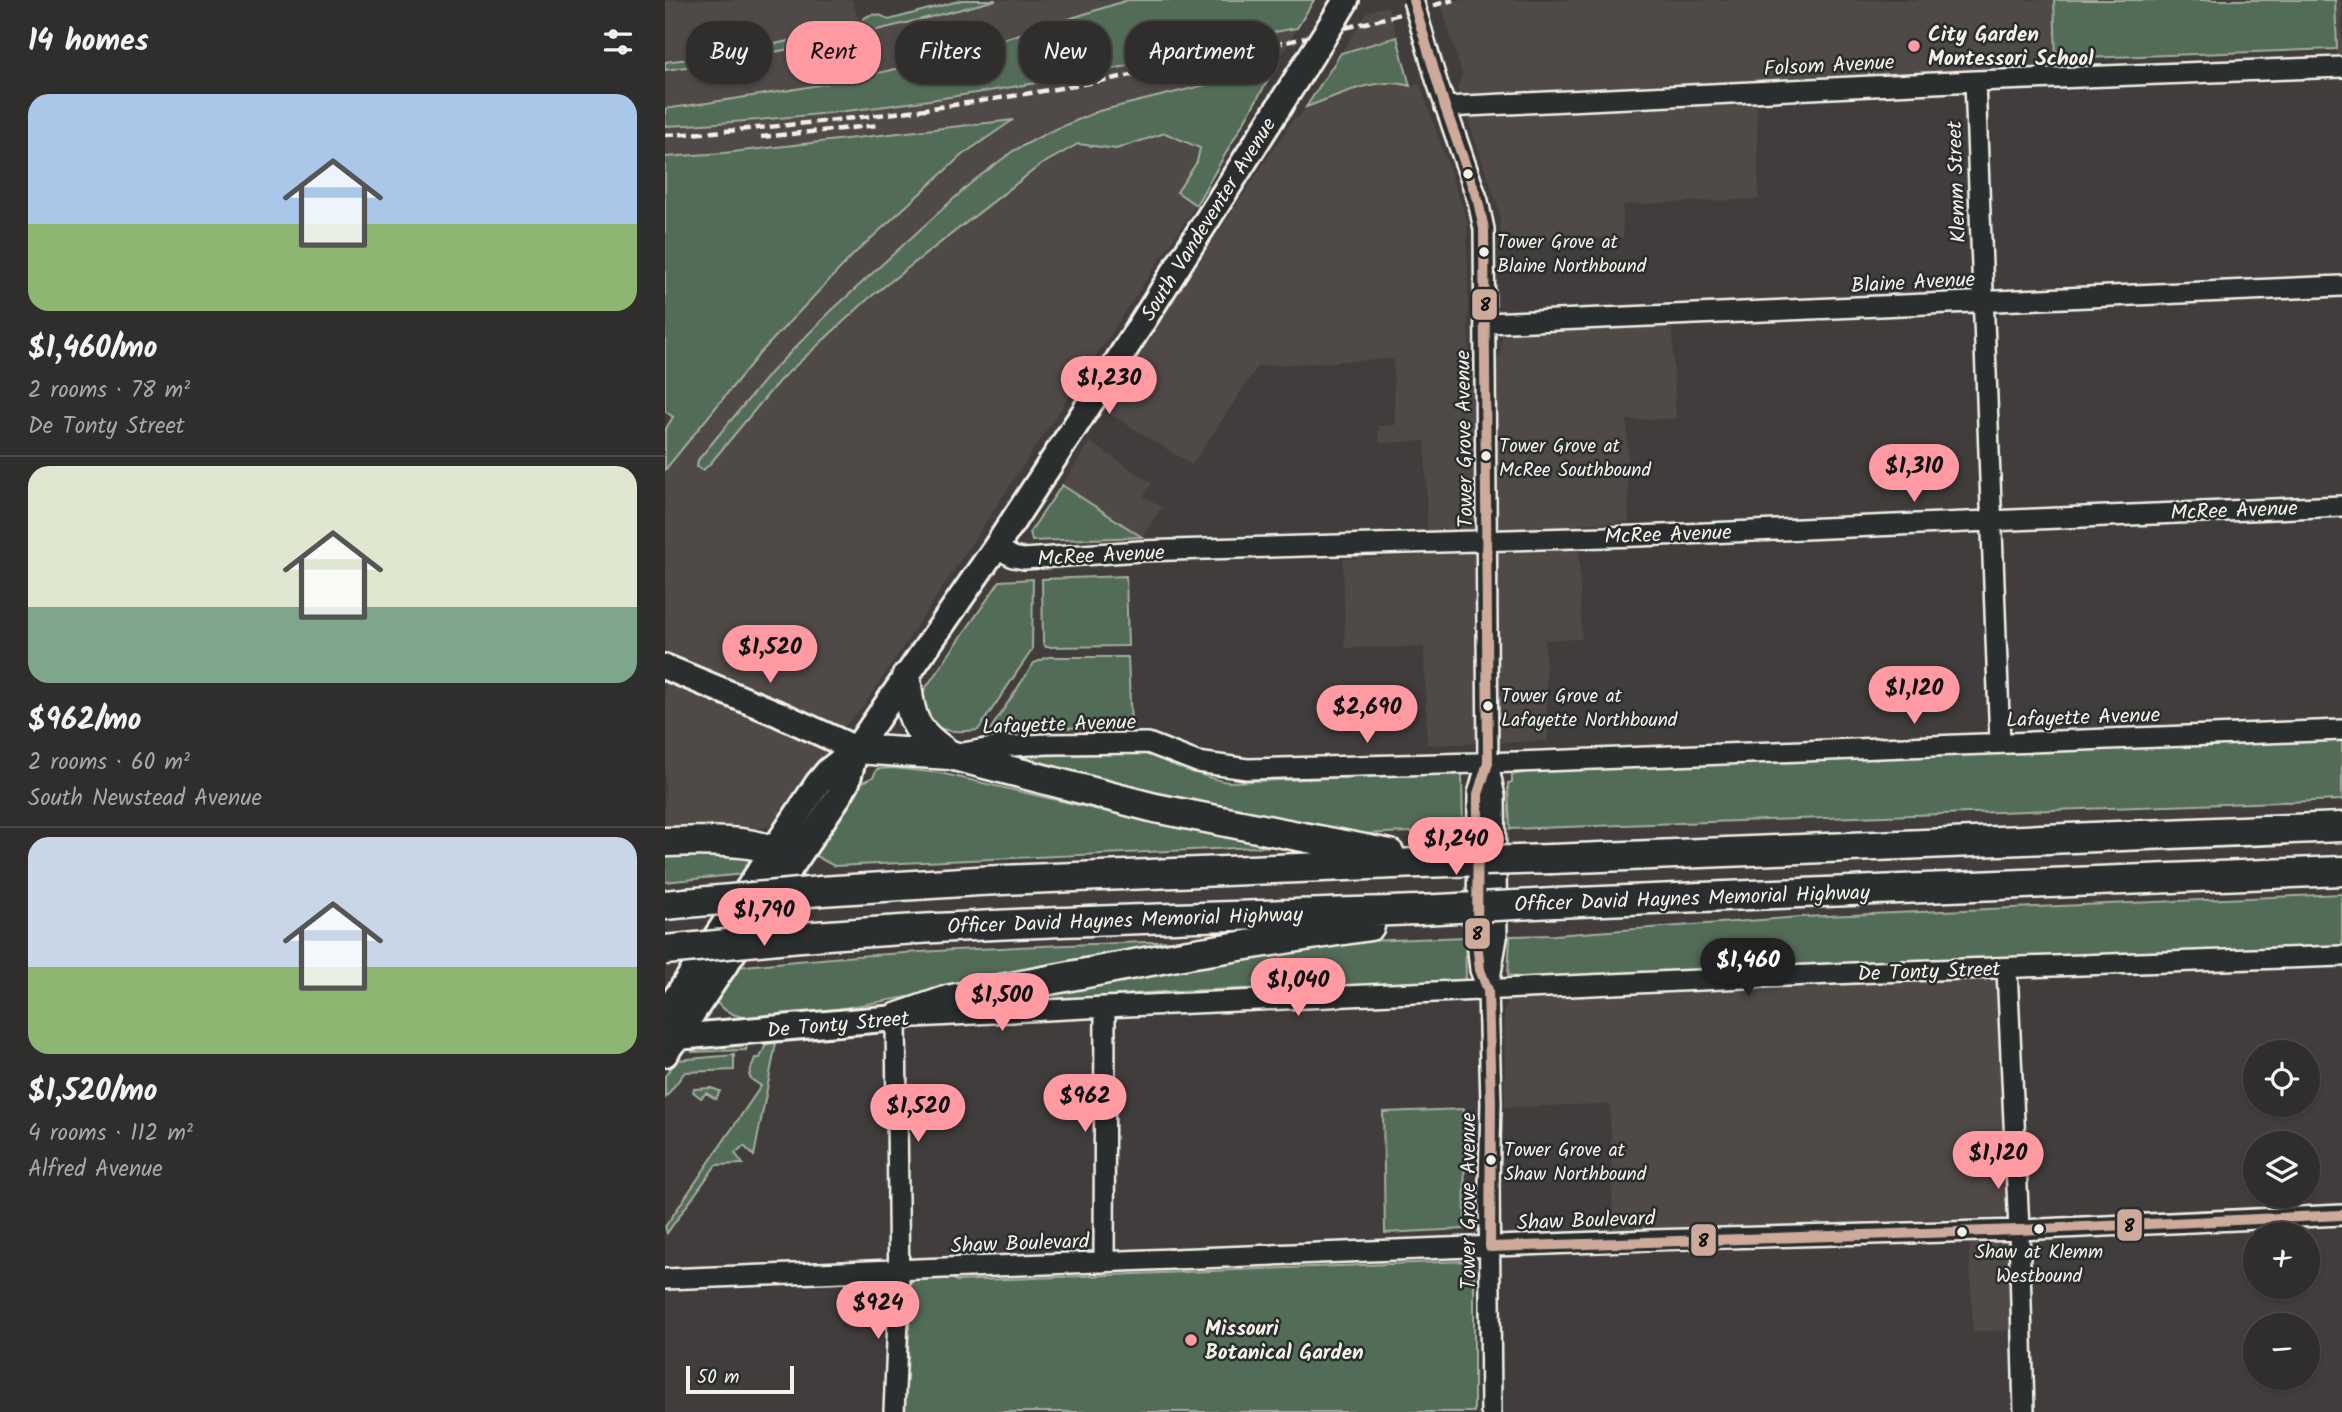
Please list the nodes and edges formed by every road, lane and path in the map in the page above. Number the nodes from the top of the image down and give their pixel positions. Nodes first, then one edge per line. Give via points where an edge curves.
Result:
1 (1413, 0) edge
2 (1340, 10) edge
3 (2342, 66) edge
4 (1975, 81) junction
5 (1445, 107) junction
6 (2342, 286) edge
7 (1983, 301) junction
8 (1486, 323) junction
9 (2342, 506) edge
10 (1992, 520) junction
11 (1488, 541) junction
12 (996, 547) junction
13 (665, 667) edge
14 (906, 677) junction
15 (2342, 730) edge
16 (2000, 743) junction
17 (856, 749) junction
18 (950, 755) junction
19 (1488, 763) junction
20 (2342, 827) edge
21 (665, 842) edge
22 (774, 850) junction
23 (1419, 863) junction
24 (2342, 871) edge
25 (786, 874) junction
26 (676, 904) edge
27 (1420, 910) junction
28 (665, 950) edge
29 (2342, 956) edge
30 (702, 957) junction
31 (2007, 969) junction
32 (1488, 990) junction
33 (703, 995) junction
34 (1105, 1007) junction
35 (896, 1018) junction
36 (733, 1032) junction
37 (668, 1035) edge
38 (2342, 1215) edge
39 (2019, 1230) junction
40 (1490, 1247) junction
41 (1104, 1262) junction
42 (899, 1270) junction
43 (665, 1279) edge
44 (894, 1412) edge
45 (1491, 1412) edge
46 (2024, 1412) edge

1 - 5 street, Tower Grove Avenue, bridge
2 - 12 main road, South Vandeventer Avenue, bridge
3 - 4 street, Folsom Avenue
4 - 5 street, Folsom Avenue
4 - 7 street, Klemm Street
5 - 8 street, Tower Grove Avenue via 1483,216
6 - 7 street, Blaine Avenue
7 - 8 street, Blaine Avenue
7 - 10 street, Klemm Street
8 - 11 street, Tower Grove Avenue
9 - 10 street, McRee Avenue
10 - 11 street, McRee Avenue
10 - 16 street, Klemm Street
11 - 12 street, McRee Avenue via 1024,559
11 - 19 street, Tower Grove Avenue
12 - 14 main road, South Vandeventer Avenue
13 - 17 main road
14 - 17 main road, South Vandeventer Avenue
14 - 18 highway via 916,726
15 - 16 street, Lafayette Avenue
16 - 19 street, Lafayette Avenue
17 - 18 highway
17 - 22 main road, South Vandeventer Avenue via 818,783
17 - 25 main road, South Vandeventer Avenue via 841,794
18 - 19 street, Lafayette Avenue via 1038,744 1148,744 1197,762 1247,769
18 - 23 highway via 1154,808 1366,848
19 - 32 street, Tower Grove Avenue via 1495,797 1497,938
20 - 23 highway, Officer David Haynes Memorial Highway, bridge
21 - 22 highway via 754,845
22 - 25 highway via 781,856
22 - 30 main road, South Vandeventer Avenue
23 - 26 highway, Officer David Haynes Memorial Highway, bridge via 978,881
24 - 27 highway, Officer David Haynes Memorial Highway, bridge
25 - 33 main road, South Vandeventer Avenue
27 - 28 highway, Officer David Haynes Memorial Highway, bridge via 1013,924
27 - 35 highway via 1358,929 1188,954 990,991
29 - 31 street, De Tonty Street
30 - 33 main road
30 - 37 main road, South Vandeventer Avenue
31 - 32 street, De Tonty Street
31 - 39 street
32 - 34 street, De Tonty Street
32 - 40 street, Tower Grove Avenue
33 - 36 main road via 709,1013
33 - 37 main road, South Vandeventer Avenue
34 - 35 street, De Tonty Street
34 - 41 street
35 - 36 main road, De Tonty Street
35 - 42 street
36 - 37 main road, De Tonty Street
38 - 39 street, Shaw Boulevard
39 - 40 street, Shaw Boulevard
39 - 46 street
40 - 41 street, Shaw Boulevard
40 - 45 street, Tower Grove Avenue
41 - 42 street, Shaw Boulevard
42 - 43 street, Shaw Boulevard
42 - 44 street

